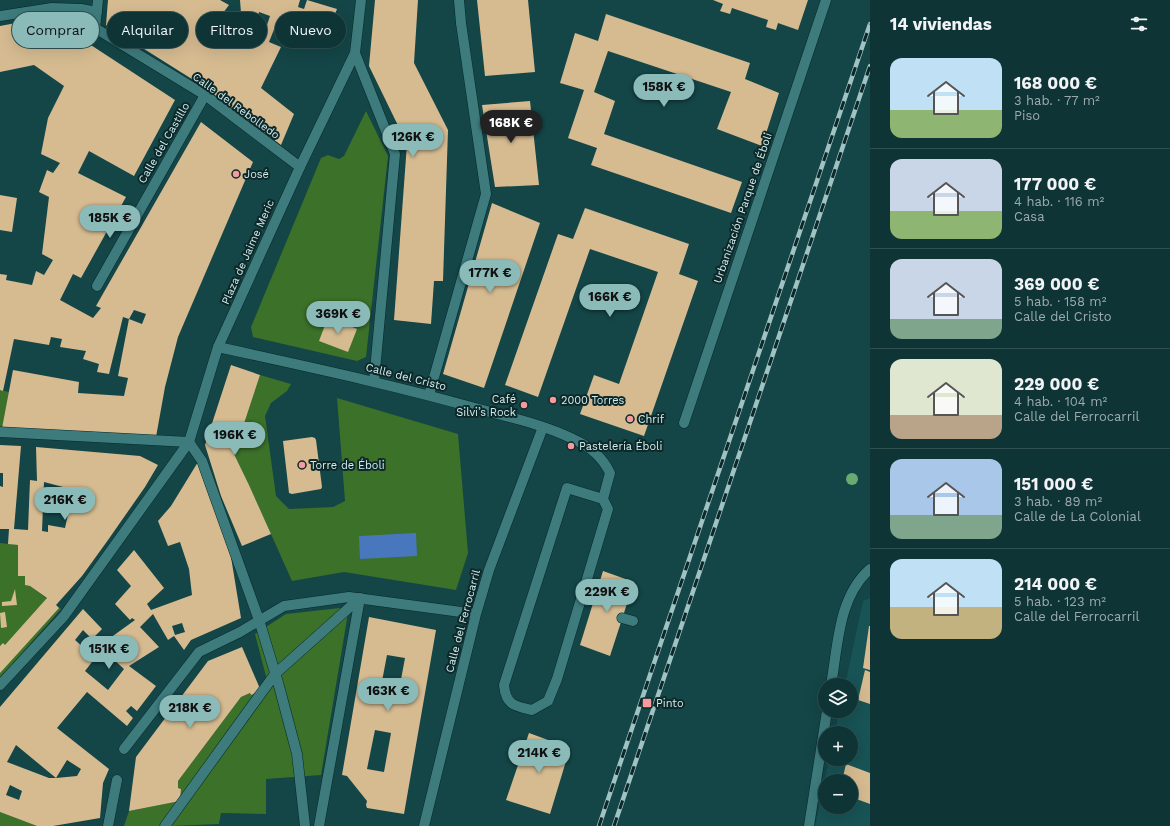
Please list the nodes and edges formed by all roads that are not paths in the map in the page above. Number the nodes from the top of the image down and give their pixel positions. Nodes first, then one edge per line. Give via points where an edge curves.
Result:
1 (98, 0) edge
2 (361, 0) edge
3 (459, 0) edge
4 (826, 0) edge
5 (26, 12) edge
6 (97, 12) joint
7 (12, 14) edge
8 (0, 16) edge
9 (99, 30) edge
10 (355, 53) junction
11 (205, 95) junction
12 (300, 167) junction
13 (96, 286) dead end
14 (218, 347) junction
15 (374, 381) junction
16 (429, 395) junction
17 (684, 423) dead end
18 (543, 427) junction
19 (0, 432) edge
20 (189, 442) junction
21 (602, 499) junction
22 (870, 569) edge
23 (360, 598) junction
24 (476, 614) junction
25 (622, 618) dead end
26 (260, 620) junction
27 (632, 621) dead end
28 (275, 674) junction
29 (832, 678) edge
30 (0, 685) edge
31 (826, 718) edge
32 (124, 749) dead end
33 (117, 780) dead end
34 (108, 826) edge
35 (165, 826) edge
36 (305, 826) edge
37 (319, 826) edge
38 (424, 826) edge
39 (809, 826) edge

1 - 6 street
2 - 10 street
3 - 16 street via 486,194
4 - 17 street, Urbanización Parque de Éboli
5 - 6 street via 52,8
7 - 8 street
9 - 11 street, Calle del Rebolledo
10 - 12 street, Plaza de Jaime Meric
10 - 15 street via 395,154
11 - 12 street, Calle del Rebolledo
11 - 13 street, Calle del Castillo
12 - 14 street, Plaza de Jaime Meric
14 - 15 street, Calle del Cristo
14 - 20 street, Plaza de Jaime Meric
15 - 16 street, Calle del Cristo
16 - 18 street, Calle del Cristo
18 - 21 street, Calle del Cristo via 573,438 597,455 606,465 610,473
18 - 24 street, Calle del Ferrocarril via 489,570
19 - 20 street
20 - 26 street via 202,461
20 - 30 street, Plaza de Jaime Meric via 64,616
21 - 21 street via 567,488 504,685 505,696 511,703 520,707 532,710 548,701 557,679 608,509
22 - 29 street via 856,585 847,602
23 - 24 street
23 - 26 street via 349,597 284,606
23 - 28 street
23 - 37 street
24 - 38 street, Calle del Ferrocarril
25 - 27 street
26 - 28 street
26 - 32 street via 199,652
28 - 35 street
28 - 36 street via 297,754
31 - 39 street
33 - 34 street

